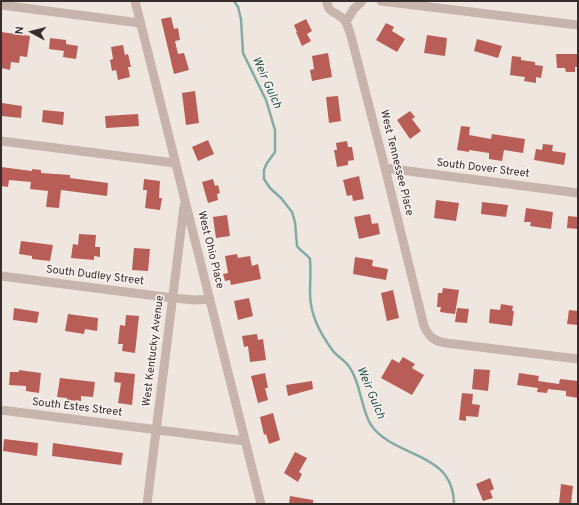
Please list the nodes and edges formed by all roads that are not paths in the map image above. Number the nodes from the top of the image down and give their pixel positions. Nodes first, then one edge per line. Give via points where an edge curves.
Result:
1 (135, 1) edge
2 (327, 1) edge
3 (362, 1) edge
4 (380, 1) edge
5 (1, 5) edge
6 (346, 22) junction
7 (140, 23) junction
8 (578, 25) edge
9 (1, 141) edge
10 (175, 163) junction
11 (385, 168) junction
12 (578, 193) edge
13 (185, 201) junction
14 (1, 276) edge
15 (173, 298) junction
16 (210, 299) junction
17 (578, 359) edge
18 (1, 410) edge
19 (156, 430) junction
20 (245, 441) junction
21 (147, 504) edge
22 (261, 504) edge

1 - 7 street, West Ohio Place
2 - 6 street via 331,11
3 - 6 street
4 - 8 street
5 - 7 street
6 - 11 street, West Tennessee Place
7 - 10 street, West Ohio Place
9 - 10 street
10 - 13 street, West Ohio Place
11 - 12 street, South Dover Street
11 - 17 street, West Tennessee Place via 424,326 431,338 446,343
13 - 15 street, West Kentucky Avenue
13 - 16 street, West Ohio Place
14 - 15 street, South Dudley Street
15 - 16 street, South Dudley Street
15 - 19 street, West Kentucky Avenue
16 - 20 street, West Ohio Place
18 - 19 street, South Estes Street
19 - 20 street, South Estes Street
19 - 21 street, West Kentucky Avenue
20 - 22 street, West Ohio Place

